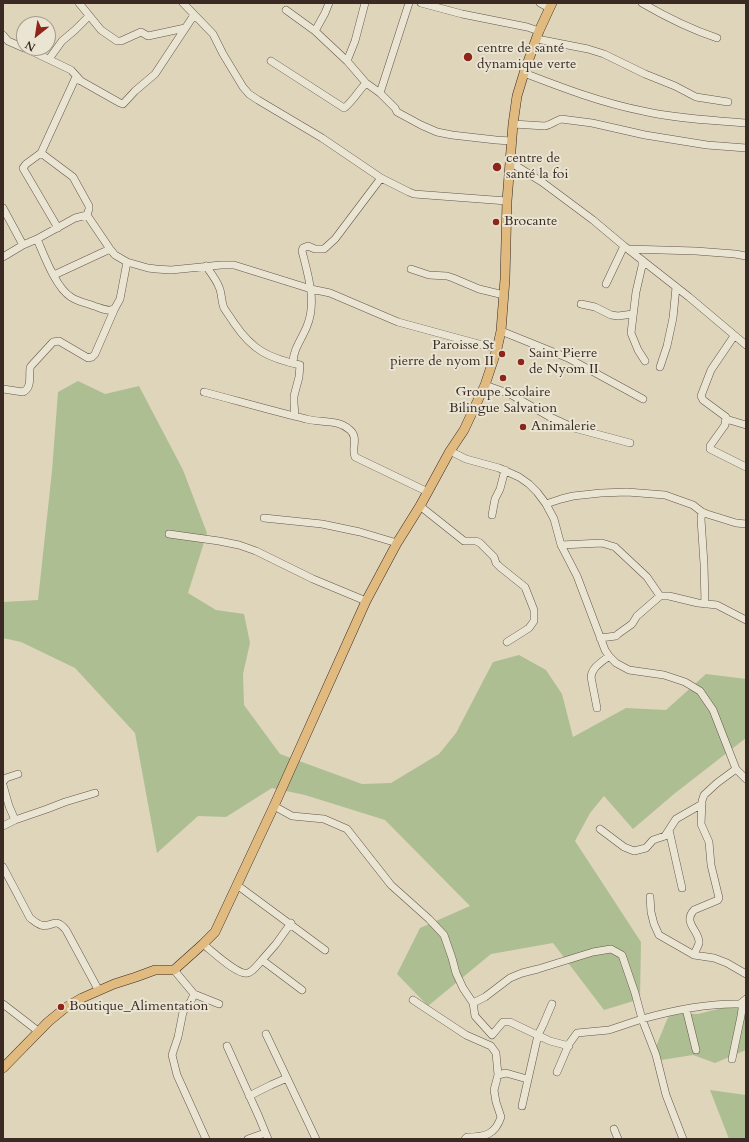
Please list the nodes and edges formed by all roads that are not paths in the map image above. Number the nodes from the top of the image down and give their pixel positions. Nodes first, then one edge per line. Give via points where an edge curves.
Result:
1 (79, 3) edge
2 (183, 3) edge
3 (329, 3) edge
4 (365, 3) edge
5 (409, 3) edge
6 (421, 3) edge
7 (540, 3) edge
8 (642, 3) edge
9 (551, 5) edge
10 (286, 10) dead end
11 (194, 15) junction
12 (89, 16) junction
13 (185, 28) junction
14 (315, 31) junction
15 (3, 35) edge
16 (538, 35) junction
17 (717, 38) dead end
18 (16, 44) edge
19 (41, 56) edge
20 (48, 59) junction
21 (271, 61) dead end
22 (347, 61) junction
23 (524, 73) junction
24 (81, 81) junction
25 (366, 83) junction
26 (380, 93) junction
27 (728, 102) dead end
28 (746, 123) edge
29 (513, 124) junction
30 (511, 141) junction
31 (746, 148) edge
32 (41, 153) junction
33 (510, 162) junction
34 (381, 178) junction
35 (507, 201) junction
36 (3, 208) edge
37 (87, 215) junction
38 (58, 228) junction
39 (37, 239) junction
40 (23, 244) junction
41 (626, 248) junction
42 (110, 249) junction
43 (746, 256) edge
44 (3, 257) edge
45 (642, 260) junction
46 (127, 262) junction
47 (206, 266) junction
48 (412, 269) dead end
49 (54, 275) junction
50 (606, 284) dead end
51 (676, 287) junction
52 (311, 289) junction
53 (504, 295) junction
54 (581, 304) dead end
55 (115, 308) junction
56 (633, 314) junction
57 (501, 331) junction
58 (734, 336) junction
59 (746, 345) edge
60 (497, 349) junction
61 (645, 361) dead end
62 (292, 363) junction
63 (660, 368) dead end
64 (485, 385) junction
65 (3, 388) edge
66 (204, 392) dead end
67 (643, 399) dead end
68 (295, 416) junction
69 (726, 419) junction
70 (746, 425) edge
71 (630, 443) dead end
72 (450, 450) junction
73 (746, 467) edge
74 (505, 470) junction
75 (428, 492) junction
76 (546, 504) junction
77 (420, 506) junction
78 (702, 512) junction
79 (492, 515) dead end
80 (264, 518) dead end
81 (746, 524) edge
82 (169, 534) dead end
83 (397, 542) junction
84 (561, 545) junction
85 (660, 596) junction
86 (366, 601) junction
87 (704, 604) junction
88 (746, 620) edge
89 (600, 638) junction
90 (507, 642) dead end
91 (609, 656) junction
92 (597, 708) dead end
93 (736, 769) junction
94 (18, 774) dead end
95 (746, 779) edge
96 (3, 784) edge
97 (95, 793) dead end
98 (702, 804) junction
99 (274, 806) junction
100 (15, 820) junction
101 (3, 826) edge
102 (600, 829) dead end
103 (669, 830) junction
104 (3, 867) edge
105 (237, 885) junction
106 (682, 888) dead end
107 (650, 897) dead end
108 (290, 923) junction
109 (203, 944) junction
110 (325, 950) dead end
111 (694, 955) junction
112 (262, 960) junction
113 (174, 970) junction
114 (746, 974) edge
115 (302, 990) dead end
116 (99, 991) junction
117 (194, 994) junction
118 (413, 1000) dead end
119 (744, 1000) edge
120 (473, 1003) junction
121 (3, 1004) edge
122 (219, 1004) dead end
123 (552, 1004) dead end
124 (686, 1009) junction
125 (642, 1019) junction
126 (38, 1031) junction
127 (266, 1034) dead end
128 (538, 1035) junction
129 (227, 1046) dead end
130 (569, 1046) junction
131 (696, 1050) dead end
132 (732, 1060) dead end
133 (3, 1068) edge
134 (557, 1072) dead end
135 (498, 1075) junction
136 (287, 1078) junction
137 (527, 1079) junction
138 (250, 1096) junction
139 (522, 1106) dead end
140 (614, 1129) dead end
141 (266, 1136) edge
142 (206, 1139) edge
143 (248, 1139) edge
144 (316, 1139) edge
145 (465, 1139) edge
146 (618, 1139) edge
147 (684, 1139) edge

1 - 12 street
2 - 11 street
3 - 14 street
4 - 22 street
5 - 26 street
6 - 16 street via 527,28
7 - 9 street
8 - 17 street via 673,21
9 - 16 main road
10 - 14 street
11 - 13 street
11 - 34 street via 213,34 243,87 250,94
12 - 13 street via 101,30 117,41 141,32 148,36
12 - 20 street
13 - 24 street via 155,74 123,104
14 - 22 street
15 - 18 street
16 - 23 main road
16 - 27 street via 604,54 696,96
19 - 20 street
20 - 24 street via 71,70
21 - 25 street via 344,108
22 - 25 street
23 - 28 street via 571,92 643,111 680,118
23 - 29 main road
24 - 32 street via 75,79
25 - 26 street
26 - 30 street via 399,114 437,132
29 - 30 main road
29 - 31 street via 545,126 561,119 707,145
30 - 33 main road
32 - 37 street via 72,177 89,206
32 - 38 street via 23,168
33 - 35 main road
33 - 41 street via 566,199
34 - 35 street via 414,194
34 - 52 street via 335,239 324,249 308,246 302,248
35 - 53 main road
36 - 40 street
37 - 38 street via 75,218
37 - 42 street
38 - 39 street
39 - 40 street
39 - 49 street
40 - 44 street
41 - 43 street via 696,250
41 - 45 street
41 - 50 street
42 - 46 street
42 - 49 street
45 - 51 street
45 - 56 street
46 - 47 street via 148,268 171,270
46 - 55 street via 120,298
47 - 52 street via 234,266
47 - 62 street via 220,288 225,309 240,332 258,350
48 - 53 street via 429,275 447,276 479,289
49 - 55 street via 70,297 106,310
51 - 58 street
51 - 63 street via 673,318
52 - 60 street via 330,293 398,322
52 - 62 street via 309,319
53 - 57 main road
54 - 56 street via 595,307 611,315
55 - 65 street via 93,356 88,358 59,341 53,342 31,366 26,391
56 - 61 street via 632,337
57 - 60 main road
57 - 67 street via 568,358
58 - 59 street
58 - 69 street via 711,370 701,396 724,414
60 - 64 main road
62 - 68 street via 300,365 294,396
64 - 71 street via 510,394 574,428
64 - 72 main road via 464,430
66 - 68 street
68 - 75 street via 333,422 351,430 355,438 355,457
69 - 70 street
69 - 73 street via 726,425 710,449
72 - 74 street via 466,459
72 - 75 main road
74 - 76 street via 530,484
74 - 79 street
75 - 77 main road
76 - 78 street via 573,496 627,492 670,496 693,505
76 - 84 street
77 - 83 main road
77 - 90 street via 464,541 480,543 500,567 525,587 534,610 534,621 529,628
78 - 81 street
78 - 87 street
80 - 83 street via 322,524
82 - 86 street via 239,545
83 - 86 main road
84 - 85 street via 602,543 615,547 647,577
84 - 89 street via 577,576
85 - 87 street
85 - 89 street via 616,636
86 - 99 main road
87 - 88 street via 717,605
89 - 91 street
91 - 92 street via 592,672
91 - 93 street via 629,670 664,675 685,682 700,691 713,710
93 - 95 street
93 - 98 street via 704,795
94 - 96 street via 6,778
96 - 100 street
97 - 100 street
98 - 103 street via 676,820
98 - 111 street via 701,824 709,842 711,866 719,898 691,913 690,920 699,942
99 - 105 main road
99 - 120 street via 292,816 324,819 347,829 391,885 444,934 456,973
100 - 101 street
102 - 103 street via 624,848 634,852 646,848 653,840 665,836
103 - 106 street
104 - 116 street via 30,918 42,925 62,924
105 - 108 street
105 - 109 main road via 215,932
107 - 111 street via 651,912 659,935
108 - 110 street
108 - 112 street
109 - 112 street via 242,973 252,971
109 - 113 main road
111 - 114 street via 714,958
112 - 115 street
113 - 116 main road via 155,970
113 - 117 street
116 - 126 main road via 65,1008
117 - 122 street
117 - 142 street via 183,1012 172,1054 178,1075
118 - 135 street via 450,1026 491,1046 496,1053
119 - 124 street via 740,1004
119 - 132 street
120 - 125 street via 485,998 510,978 522,973 611,949 622,955
120 - 128 street via 475,1016 492,1035 503,1022 510,1022
121 - 126 street
123 - 128 street
124 - 125 street
124 - 131 street
125 - 130 street via 609,1030 577,1033
125 - 147 street via 656,1055 666,1095
126 - 133 main road
127 - 136 street
128 - 130 street
128 - 137 street
129 - 138 street
130 - 134 street
135 - 137 street via 506,1073
135 - 145 street via 494,1090 501,1117 499,1125 492,1133
136 - 138 street
136 - 144 street
137 - 139 street
138 - 141 street
140 - 146 street
141 - 143 street

